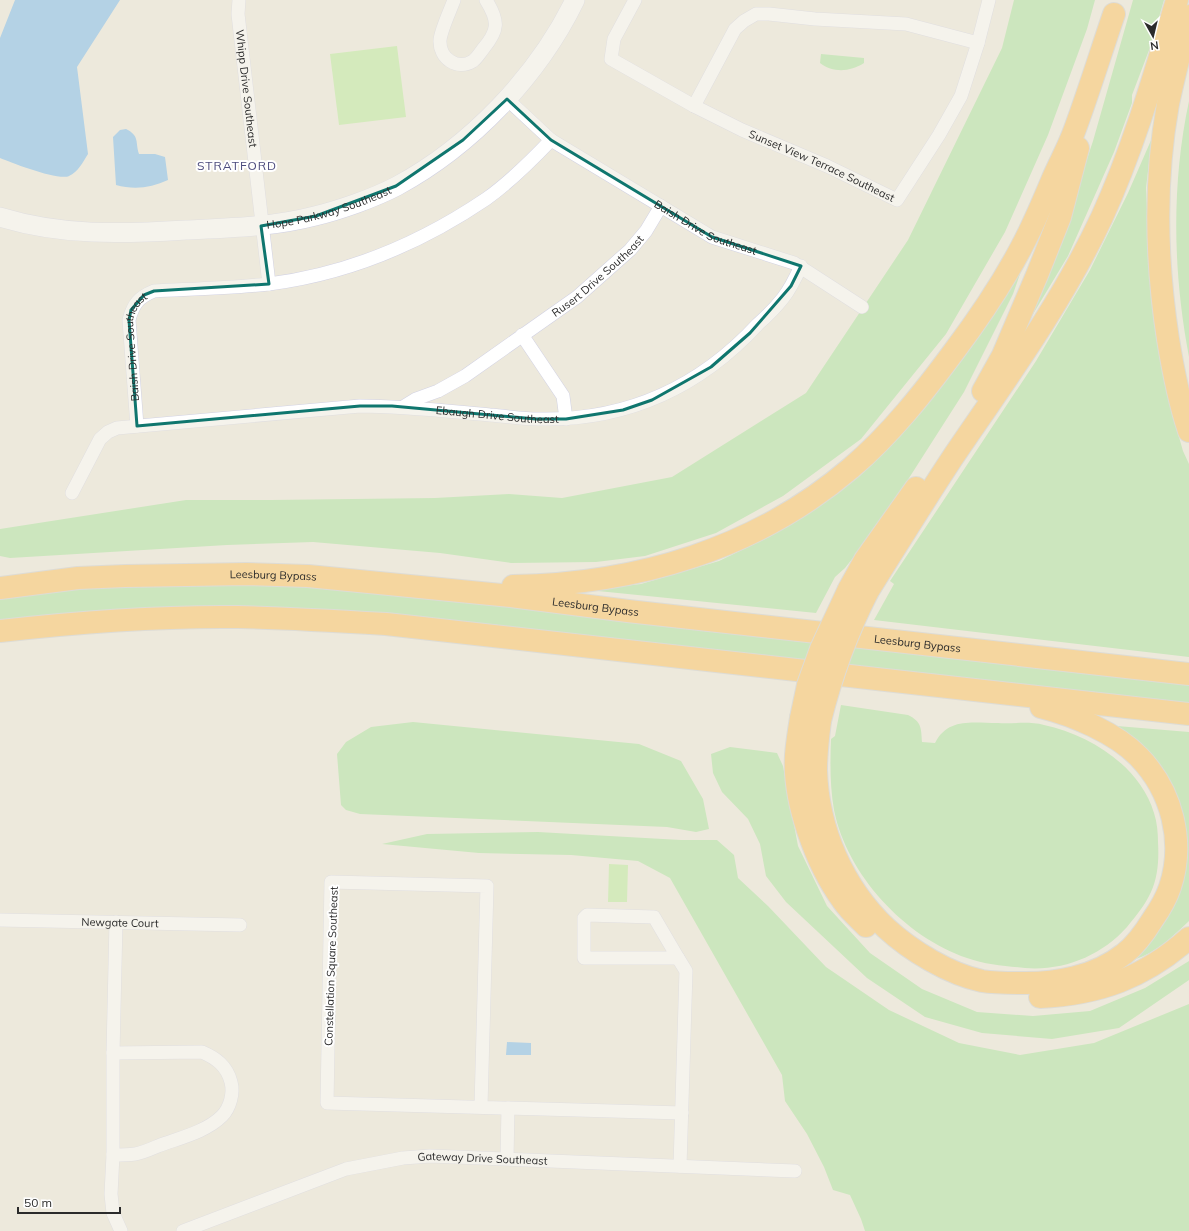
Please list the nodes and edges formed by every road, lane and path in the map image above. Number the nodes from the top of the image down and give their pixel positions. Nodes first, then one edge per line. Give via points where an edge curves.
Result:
1 (239, 0) edge
2 (454, 0) edge
3 (486, 0) edge
4 (575, 0) edge
5 (635, 0) edge
6 (989, 0) edge
7 (1177, 0) edge
8 (1116, 7) edge
9 (1189, 16) edge
10 (978, 43) junction
11 (507, 99) junction
12 (694, 106) junction
13 (551, 140) junction
14 (662, 206) junction
15 (0, 217) edge
16 (261, 226) junction
17 (801, 266) junction
18 (268, 284) junction
19 (862, 307) dead end
20 (522, 335) junction
21 (403, 407) junction
22 (566, 419) junction
23 (137, 426) junction
24 (1189, 430) edge
25 (72, 492) dead end
26 (418, 587) junction
27 (0, 588) edge
28 (858, 590) junction
29 (0, 631) edge
30 (1189, 674) edge
31 (910, 683) junction
32 (1189, 714) edge
33 (811, 720) junction
34 (0, 920) edge
35 (116, 922) junction
36 (240, 925) dead end
37 (1189, 938) edge
38 (678, 958) junction
39 (113, 1053) junction
40 (481, 1106) junction
41 (508, 1108) junction
42 (682, 1113) junction
43 (113, 1155) junction
44 (507, 1158) junction
45 (680, 1166) junction
46 (795, 1171) dead end
47 (121, 1231) edge
48 (183, 1231) edge

1 - 16 street, Whipp Drive Southeast via 238,14
2 - 3 street via 440,39 440,49 450,62 466,64 474,60 492,38 496,28 495,18
4 - 11 street, Hope Parkway Southeast via 543,53
5 - 12 street, Sunset View Terrace Southeast via 614,39 611,59
6 - 10 street, Sunset View Terrace Southeast
7 - 28 highway via 1144,109 1122,170 1080,259 1037,334 918,510
8 - 26 highway via 1075,131 1021,248 968,332 935,377 900,420 833,483 762,528 678,562 637,572 566,582
8 - 28 highway via 1060,217 1004,355 978,401 865,560
9 - 24 highway via 1168,104 1158,198 1158,251 1163,307 1172,362
10 - 12 street via 906,24 815,20 756,14 744,20 735,29
10 - 12 street, Sunset View Terrace Southeast via 961,96 897,200
11 - 13 street, Baish Drive Southeast
11 - 16 street, Hope Parkway Southeast via 463,140 432,164 396,186 316,216
13 - 14 street, Baish Drive Southeast
13 - 18 street, Baish Drive Southeast via 487,198 417,240 348,267
14 - 17 street, Baish Drive Southeast via 712,236
14 - 20 street, Rusert Drive Southeast via 646,231 616,263 577,296
15 - 16 street, Hope Parkway Southeast via 38,227 104,233
16 - 18 street
17 - 19 street, Baish Drive Southeast
17 - 22 street, Ebaugh Drive Southeast via 783,298 741,342 711,367 652,400 622,410
18 - 23 street, Baish Drive Southeast via 154,291 144,295 137,302 129,320
20 - 21 street, Rusert Drive Southeast via 465,376
20 - 22 street via 563,396
21 - 22 street, Ebaugh Drive Southeast via 536,419
21 - 23 street, Ebaugh Drive Southeast via 360,406
23 - 25 street via 117,428 100,439
26 - 27 highway, Leesburg Bypass via 308,576 246,574 78,578
26 - 30 highway, Leesburg Bypass
28 - 33 highway, bridge via 855,617 826,696
29 - 31 highway via 142,620 238,617 323,620 386,624
31 - 32 highway
31 - 33 highway via 1008,699 1052,710 1095,727 1139,756 1159,784 1167,802 1173,820 1176,855 1170,887 1163,903 1145,932 1124,954 1095,971 1073,978 1052,982 1009,983 981,980 958,973 913,950 878,920 860,899 837,859 822,816
33 - 37 highway via 796,754 796,774 800,805 816,851 828,878 843,902 890,951 912,966 938,978 1000,996 1061,996 1123,981 1150,968
34 - 35 street, Newgate Court
35 - 36 street, Newgate Court
35 - 39 street
38 - 38 street via 584,958 584,918 587,915 654,917
38 - 42 street via 686,971
39 - 43 street
39 - 43 street via 202,1052 222,1064 228,1073 232,1094 222,1116 206,1128 135,1154
40 - 40 street, Constellation Square Southeast via 488,886 331,882 327,1103
40 - 41 street, Constellation Square Southeast
41 - 42 street, Constellation Square Southeast
41 - 44 street
42 - 45 street
43 - 47 street via 113,1213
44 - 45 street, Gateway Drive Southeast
44 - 48 street, Gateway Drive Southeast via 430,1156 403,1158 346,1169
45 - 46 street, Gateway Drive Southeast

